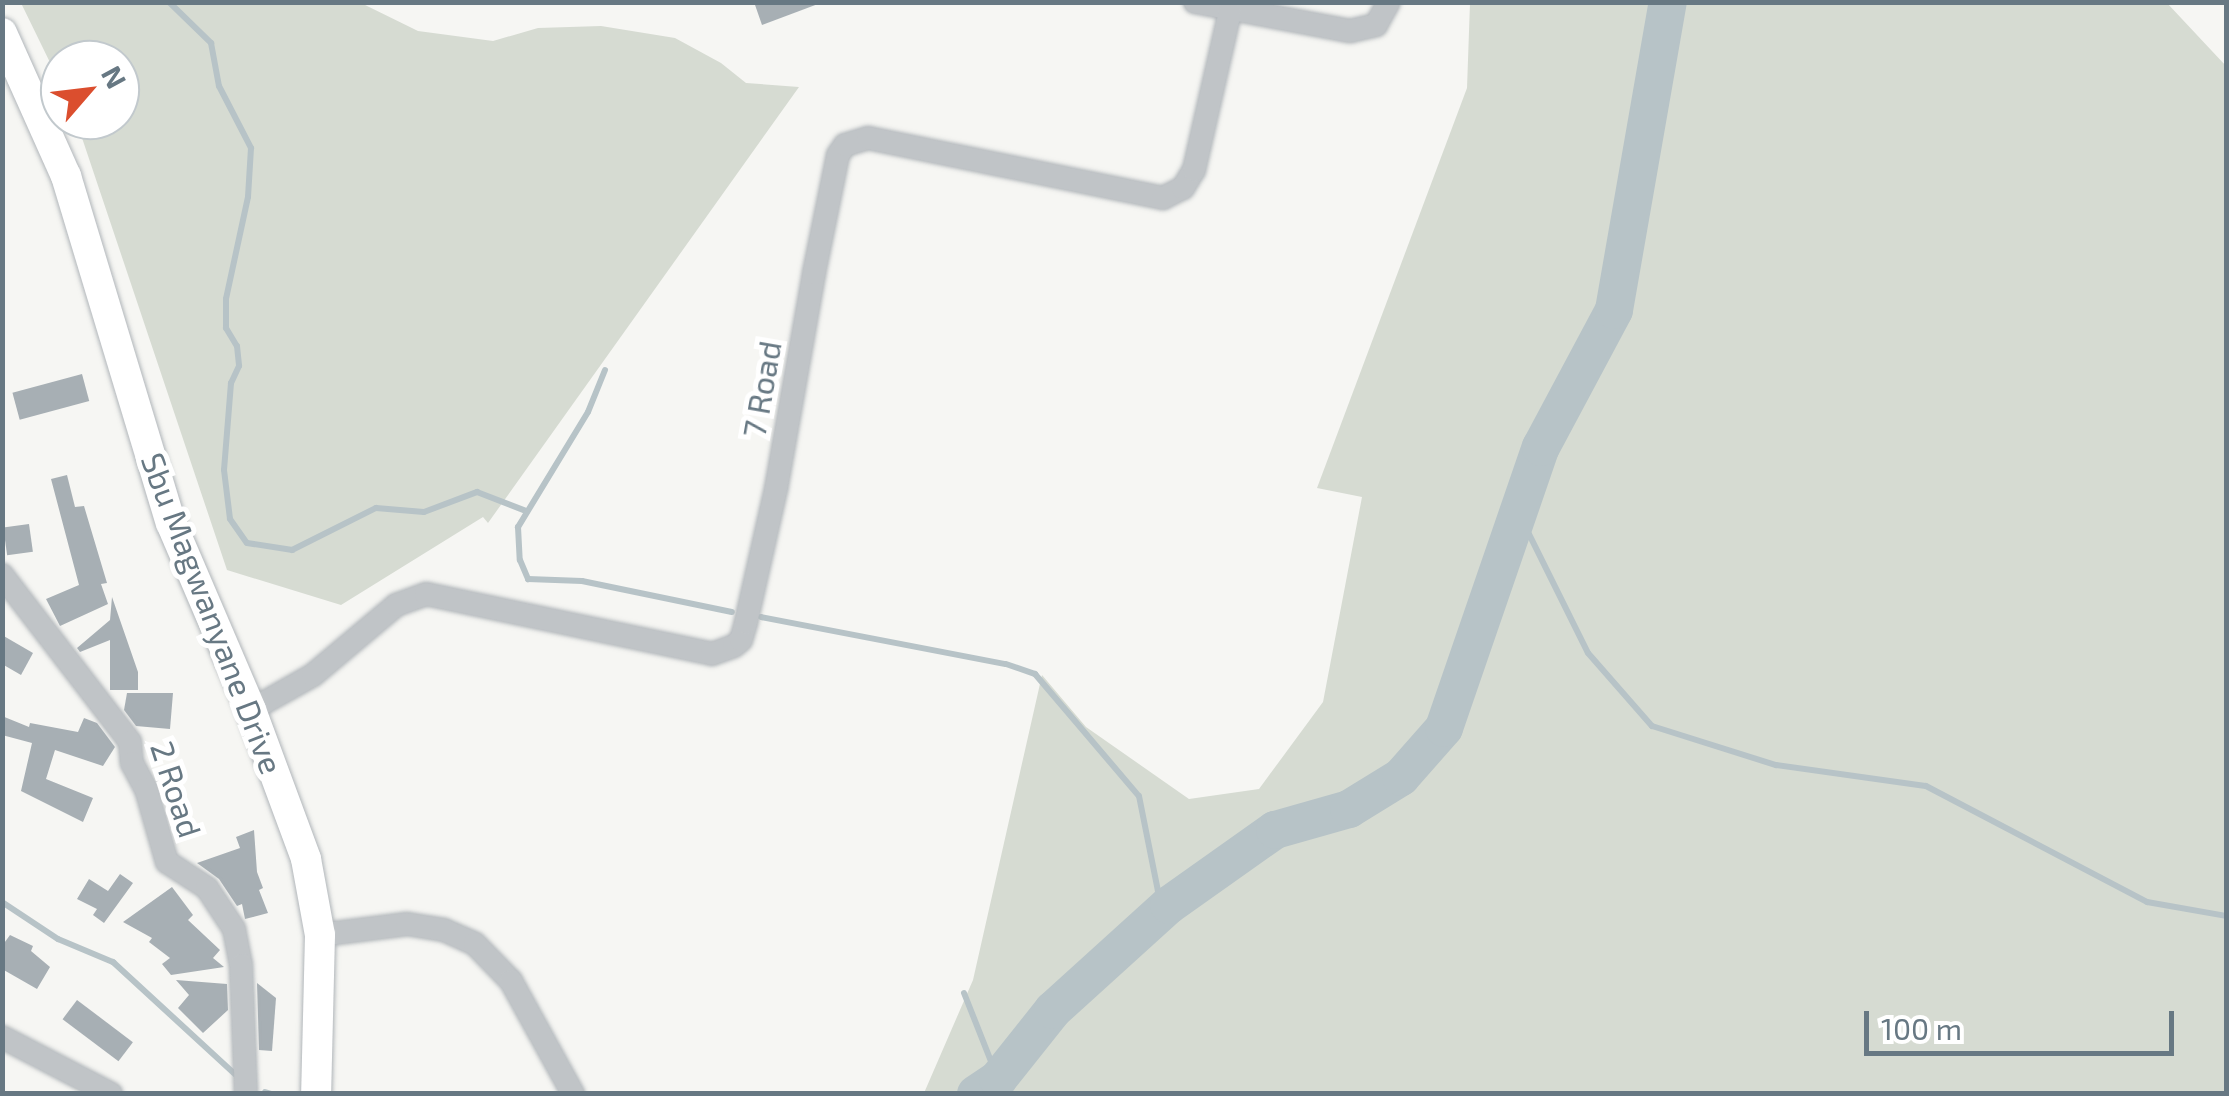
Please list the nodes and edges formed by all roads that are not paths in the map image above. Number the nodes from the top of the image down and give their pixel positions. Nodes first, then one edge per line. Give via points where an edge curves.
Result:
1 (1194, 2) edge
2 (1389, 2) edge
3 (1230, 12) junction
4 (2, 33) edge
5 (2, 575) edge
6 (251, 710) junction
7 (320, 935) junction
8 (2, 1036) edge
9 (111, 1094) edge
10 (246, 1094) edge
11 (316, 1094) edge
12 (573, 1094) edge

1 - 3 street
2 - 3 street via 1376,25 1350,31
3 - 6 street, 7 Road via 1194,170 1183,188 1162,198 868,138 845,145 776,489 746,622 734,646 712,654 426,594 396,605 313,675
4 - 6 main road, Sbu Magwanyane Drive via 66,176 171,523
5 - 10 street, 2 Road via 130,742 167,862 206,888 234,929 242,966
6 - 7 main road, Sbu Magwanyane Drive via 306,860
7 - 11 main road, Sbu Magwanyane Drive
7 - 12 street via 406,924 476,944 511,981
8 - 9 street

